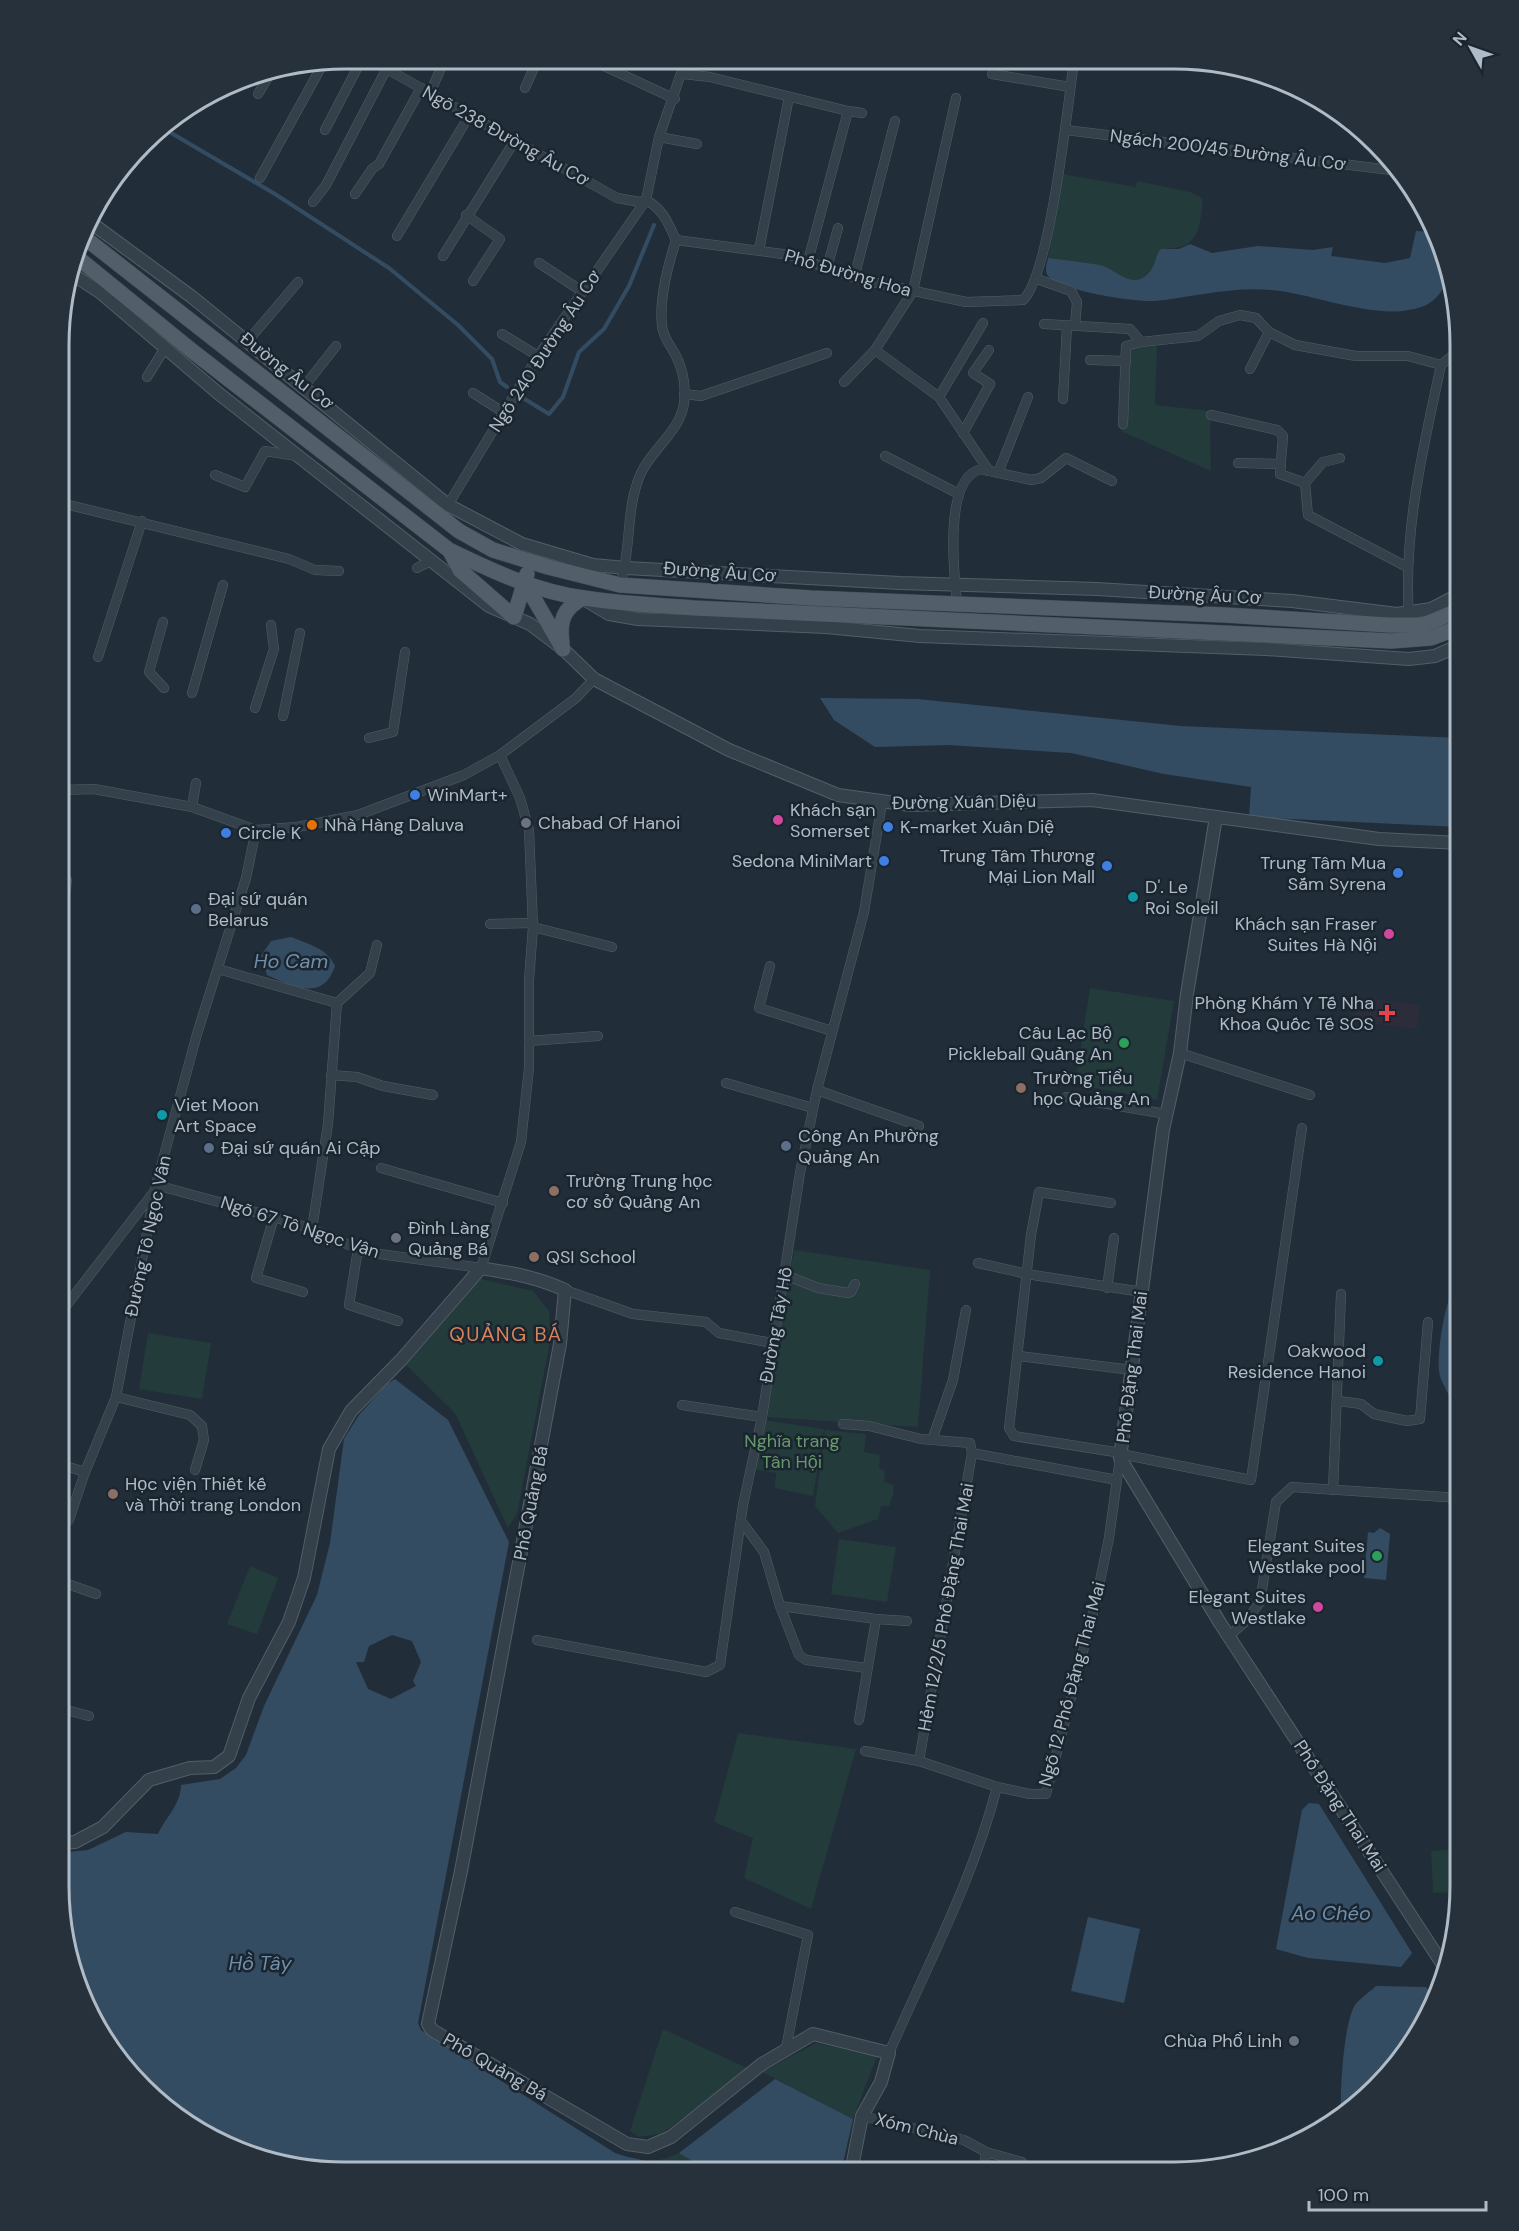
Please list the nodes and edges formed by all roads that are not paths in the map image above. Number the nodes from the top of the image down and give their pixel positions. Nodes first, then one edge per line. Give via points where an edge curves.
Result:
1 (356, 69) edge
2 (386, 69) edge
3 (389, 69) edge
4 (441, 69) edge
5 (533, 69) edge
6 (610, 69) edge
7 (684, 69) edge
8 (1073, 69) edge
9 (319, 70) edge
10 (683, 74) junction
11 (993, 74) dead end
12 (266, 81) edge
13 (525, 87) dead end
14 (1070, 87) junction
15 (421, 88) junction
16 (430, 93) junction
17 (258, 94) dead end
18 (789, 97) junction
19 (956, 98) dead end
20 (675, 99) junction
21 (848, 111) junction
22 (862, 113) dead end
23 (469, 116) junction
24 (896, 121) dead end
25 (325, 130) dead end
26 (1065, 130) junction
27 (659, 137) junction
28 (514, 142) junction
29 (697, 144) dead end
30 (1387, 169) edge
31 (260, 178) dead end
32 (355, 194) dead end
33 (646, 200) junction
34 (313, 202) dead end
35 (466, 215) junction
36 (96, 226) edge
37 (838, 228) dead end
38 (397, 236) dead end
39 (676, 240) junction
40 (89, 242) edge
41 (759, 250) junction
42 (443, 256) dead end
43 (82, 261) edge
44 (808, 261) junction
45 (539, 264) dead end
46 (827, 268) junction
47 (77, 277) edge
48 (854, 278) junction
49 (1036, 279) junction
50 (473, 280) dead end
51 (298, 282) dead end
52 (913, 291) junction
53 (583, 292) junction
54 (983, 323) dead end
55 (1044, 324) dead end
56 (1071, 326) junction
57 (1269, 332) junction
58 (205, 333) junction
59 (502, 334) dead end
60 (1141, 342) junction
61 (246, 343) junction
62 (336, 346) dead end
63 (165, 348) junction
64 (191, 350) junction
65 (875, 350) junction
66 (989, 350) dead end
67 (827, 353) dead end
68 (538, 356) junction
69 (1450, 357) edge
70 (1090, 360) dead end
71 (1126, 361) junction
72 (1441, 365) junction
73 (1250, 369) dead end
74 (147, 377) dead end
75 (844, 382) dead end
76 (303, 388) junction
77 (473, 393) dead end
78 (684, 394) junction
79 (939, 397) junction
80 (1028, 397) dead end
81 (1063, 399) dead end
82 (503, 412) junction
83 (1211, 415) dead end
84 (1123, 424) dead end
85 (963, 433) junction
86 (299, 456) junction
87 (885, 456) dead end
88 (1340, 458) dead end
89 (1238, 463) dead end
90 (1281, 464) junction
91 (994, 472) junction
92 (215, 475) dead end
93 (1112, 481) dead end
94 (1305, 483) junction
95 (959, 494) junction
96 (69, 505) edge
97 (448, 505) junction
98 (141, 521) junction
99 (449, 550) junction
100 (431, 561) junction
101 (530, 562) junction
102 (1407, 567) junction
103 (417, 568) dead end
104 (626, 568) junction
105 (339, 571) dead end
106 (525, 584) junction
107 (223, 585) dead end
108 (620, 585) junction
109 (955, 585) junction
110 (583, 598) junction
111 (1450, 599) edge
112 (856, 600) junction
113 (957, 603) junction
114 (1450, 614) edge
115 (514, 616) junction
116 (855, 616) junction
117 (1409, 620) junction
118 (163, 622) dead end
119 (271, 625) dead end
120 (1450, 631) edge
121 (300, 633) dead end
122 (563, 649) junction
123 (405, 652) dead end
124 (1450, 652) edge
125 (98, 657) dead end
126 (594, 679) junction
127 (164, 688) dead end
128 (192, 693) dead end
129 (255, 708) dead end
130 (283, 716) dead end
131 (369, 738) dead end
132 (500, 755) junction
133 (196, 783) dead end
134 (69, 788) edge
135 (882, 803) junction
136 (192, 807) junction
137 (1216, 817) junction
138 (256, 830) junction
139 (1450, 843) edge
140 (490, 924) dead end
141 (533, 925) junction
142 (377, 945) dead end
143 (612, 947) dead end
144 (770, 966) dead end
145 (218, 969) junction
146 (337, 1003) junction
147 (832, 1031) junction
148 (598, 1036) dead end
149 (529, 1041) junction
150 (1180, 1053) junction
151 (331, 1075) junction
152 (726, 1083) dead end
153 (817, 1090) junction
154 (433, 1095) dead end
155 (1310, 1095) dead end
156 (1066, 1097) dead end
157 (813, 1108) junction
158 (1166, 1114) junction
159 (919, 1126) dead end
160 (1302, 1128) dead end
161 (381, 1168) dead end
162 (155, 1188) junction
163 (503, 1203) junction
164 (1111, 1203) dead end
165 (274, 1217) junction
166 (312, 1229) junction
167 (1114, 1238) dead end
168 (358, 1249) junction
169 (978, 1263) dead end
170 (481, 1268) junction
171 (1027, 1274) junction
172 (785, 1275) junction
173 (855, 1284) dead end
174 (1107, 1287) junction
175 (566, 1290) junction
176 (303, 1292) dead end
177 (1142, 1292) junction
178 (1341, 1294) dead end
179 (69, 1302) edge
180 (966, 1310) dead end
181 (398, 1321) dead end
182 (1428, 1322) dead end
183 (772, 1342) junction
184 (1019, 1356) junction
185 (1132, 1370) junction
186 (116, 1397) junction
187 (1339, 1401) junction
188 (682, 1405) dead end
189 (762, 1417) junction
190 (843, 1424) dead end
191 (932, 1440) junction
192 (972, 1453) junction
193 (1121, 1455) junction
194 (69, 1467) edge
195 (195, 1470) dead end
196 (85, 1472) junction
197 (1117, 1480) junction
198 (1333, 1490) junction
199 (1450, 1497) edge
200 (69, 1507) edge
201 (741, 1521) junction
202 (69, 1585) edge
203 (96, 1594) dead end
204 (780, 1606) junction
205 (876, 1619) junction
206 (908, 1621) dead end
207 (1229, 1636) junction
208 (537, 1640) dead end
209 (867, 1668) junction
210 (69, 1711) edge
211 (89, 1716) dead end
212 (860, 1720) dead end
213 (866, 1751) dead end
214 (919, 1761) junction
215 (997, 1787) junction
216 (69, 1842) edge
217 (735, 1912) dead end
218 (1440, 1960) edge
219 (786, 2048) junction
220 (889, 2053) junction
221 (862, 2116) junction
222 (986, 2152) junction
223 (853, 2162) edge
224 (985, 2162) edge
225 (1022, 2162) dead end

1 - 25 street
2 - 34 street via 332,175
3 - 15 street, Ngõ 238 Đường Âu Cơ
4 - 16 street
5 - 13 street
6 - 20 street
7 - 10 street
8 - 14 street, Phố Đường Hoa
9 - 31 street
10 - 18 street
10 - 20 street
11 - 14 street
12 - 17 street
14 - 26 street, Phố Đường Hoa
15 - 16 street, Ngõ 238 Đường Âu Cơ
15 - 32 street via 379,164
16 - 23 street, Ngõ 238 Đường Âu Cơ
18 - 21 street
18 - 41 street
19 - 52 street
20 - 27 street
21 - 22 street
21 - 44 street
23 - 28 street, Ngõ 238 Đường Âu Cơ
23 - 38 street
24 - 48 street
26 - 30 street, Ngách 200/45 Đường Âu Cơ
26 - 49 street, Phố Đường Hoa via 1044,254
27 - 29 street
27 - 33 street
28 - 33 street, Ngõ 238 Đường Âu Cơ via 617,198
28 - 35 street
33 - 39 street via 661,210
33 - 53 street, Ngõ 240 Đường Âu Cơ
35 - 42 street
35 - 50 street via 500,239
36 - 61 street, Đường Âu Cơ via 192,297
37 - 46 street
39 - 41 street, Phố Đường Hoa
39 - 78 street via 667,269 662,326 680,365
40 - 58 main road, Đường Âu Cơ
41 - 44 street, Phố Đường Hoa
43 - 64 main road, Đường Âu Cơ
44 - 46 street, Phố Đường Hoa
45 - 53 street
46 - 48 street, Phố Đường Hoa
47 - 63 street
48 - 52 street, Phố Đường Hoa
49 - 52 street, Phố Đường Hoa via 1026,298 1019,302 966,302
49 - 56 street via 1071,291 1077,302
51 - 61 street
52 - 65 street
53 - 68 street, Ngõ 240 Đường Âu Cơ
54 - 79 street
55 - 56 street
56 - 60 street via 1130,329
56 - 81 street
57 - 60 street via 1256,318 1240,315 1219,321 1198,336
57 - 72 street via 1295,345 1356,356 1408,356
57 - 73 street
58 - 64 main road
58 - 101 main road, Đường Âu Cơ via 459,531 493,550
59 - 68 street
60 - 71 street via 1126,346
61 - 76 street, Đường Âu Cơ
62 - 76 street
63 - 74 street
63 - 86 street
64 - 99 main road, Đường Âu Cơ
65 - 75 street
65 - 79 street
66 - 85 street via 973,373 990,384
67 - 78 street via 701,396
68 - 82 street, Ngõ 240 Đường Âu Cơ
69 - 72 street
70 - 71 street
71 - 84 street
72 - 102 street via 1414,498
76 - 97 street, Đường Âu Cơ
77 - 82 street
78 - 104 street via 679,418 650,457 637,483
79 - 85 street
80 - 91 street
82 - 97 street, Ngõ 240 Đường Âu Cơ
83 - 90 street via 1277,430 1284,436
85 - 91 street
86 - 92 street via 265,451 243,488
86 - 100 street
87 - 95 street
88 - 94 street via 1323,462
89 - 90 street
90 - 94 street via 1280,474
91 - 93 street via 1020,479 1041,478 1066,458
91 - 95 street via 973,471
94 - 102 street via 1308,514
95 - 109 street via 954,520
96 - 98 street
97 - 104 street, Đường Âu Cơ via 522,544 593,565
98 - 105 street via 290,559 315,570
98 - 125 street
99 - 106 main road, Đường Âu Cơ
99 - 115 main road via 460,570
100 - 103 street
100 - 115 street via 489,606
101 - 106 main road
101 - 108 main road, Đường Âu Cơ
102 - 117 street
104 - 108 street
104 - 109 street, Đường Âu Cơ
106 - 110 main road, Đường Âu Cơ
106 - 115 main road
106 - 122 main road
107 - 128 street
108 - 112 main road, Đường Âu Cơ
109 - 113 street
109 - 117 street, Đường Âu Cơ via 1292,601
110 - 116 main road, Đường Âu Cơ
110 - 122 main road via 569,607 561,622
110 - 124 street, Đường Âu Cơ via 609,614 638,619 1409,659
111 - 117 street, Đường Âu Cơ
112 - 113 main road, Đường Âu Cơ
112 - 116 main road
113 - 117 main road, Đường Âu Cơ
114 - 117 main road, Đường Âu Cơ via 1424,624
115 - 122 street, Đường Xuân Diệu
116 - 120 main road, Đường Âu Cơ via 1391,641 1431,638
118 - 127 street via 149,672
119 - 129 street via 274,649
121 - 130 street
122 - 126 street, Đường Xuân Diệu
123 - 131 street via 393,732
126 - 132 street via 576,698
126 - 135 street, Đường Xuân Diệu via 738,754 837,795
132 - 138 street via 464,775 358,815
132 - 141 street via 520,798 529,830
133 - 136 street
134 - 136 street via 103,790
135 - 137 street, Đường Xuân Diệu via 1092,800
135 - 147 street, Đường Tây Hồ via 864,912
136 - 138 street
137 - 139 street, Đường Xuân Diệu via 1379,839
137 - 150 street, Phố Đặng Thai Mai
138 - 145 street, Đường Tô Ngọc Vân via 246,878
140 - 141 street
141 - 143 street
141 - 149 street
142 - 146 street via 370,973
144 - 147 street via 759,1008
145 - 146 street
145 - 162 street, Đường Tô Ngọc Vân
146 - 151 street
147 - 153 street, Đường Tây Hồ
148 - 149 street
149 - 163 street via 519,1116 521,1142
150 - 155 street
150 - 158 street, Phố Đặng Thai Mai
151 - 154 street via 357,1077
151 - 166 street via 328,1124
152 - 157 street
153 - 157 street, Đường Tây Hồ
153 - 159 street
156 - 158 street
157 - 172 street, Đường Tây Hồ
158 - 177 street, Phố Đặng Thai Mai
160 - 193 street via 1251,1480
161 - 163 street
162 - 165 street, Ngõ 67 Tô Ngọc Vân
162 - 179 street
162 - 186 street, Đường Tô Ngọc Vân
163 - 170 street
164 - 171 street via 1039,1192
165 - 166 street, Ngõ 67 Tô Ngọc Vân
165 - 176 street via 256,1278
166 - 168 street, Ngõ 67 Tô Ngọc Vân
167 - 174 street
168 - 170 street, Ngõ 67 Tô Ngọc Vân
168 - 181 street via 349,1305
169 - 171 street
170 - 175 street via 531,1276
170 - 216 street via 401,1360 351,1410 329,1449 304,1578 290,1622 249,1698 229,1756 214,1767 170,1772 149,1780 103,1827
171 - 174 street
171 - 184 street
172 - 173 street via 818,1288 848,1293
172 - 183 street, Đường Tây Hồ
174 - 177 street
175 - 183 street via 633,1314 706,1322 719,1332
175 - 219 street, Phố Quảng Bá via 560,1344 464,1860 428,2024 432,2030 627,2144 648,2147 671,2137
177 - 185 street, Phố Đặng Thai Mai
178 - 187 street
180 - 191 street via 953,1380
182 - 187 street via 1420,1419 1407,1421 1374,1414 1361,1404
183 - 189 street, Đường Tây Hồ
184 - 185 street
184 - 193 street via 1011,1402 1011,1434
185 - 193 street, Phố Đặng Thai Mai
186 - 195 street via 190,1415 202,1426 204,1440
186 - 196 street, Đường Tô Ngọc Vân
187 - 198 street
188 - 189 street
189 - 201 street, Đường Tây Hồ
190 - 191 street
191 - 192 street via 970,1443
192 - 197 street
192 - 214 street, Hẻm 12/2/5 Phố Đặng Thai Mai
193 - 197 street, Ngõ 12 Phố Đặng Thai Mai
193 - 207 street, Phố Đặng Thai Mai
194 - 196 street
196 - 200 street, Đường Tô Ngọc Vân
197 - 215 street, Ngõ 12 Phố Đặng Thai Mai via 1095,1605 1046,1794
198 - 199 street
198 - 207 street via 1292,1487 1276,1502 1260,1602
201 - 204 street via 764,1552
201 - 208 street, Đường Tây Hồ via 720,1665 716,1669 706,1672
202 - 203 street
204 - 205 street
204 - 209 street via 802,1658
205 - 206 street
205 - 209 street
207 - 218 street, Phố Đặng Thai Mai
209 - 212 street
210 - 211 street
213 - 214 street
214 - 215 street
215 - 220 street via 986,1831 961,1894
217 - 219 street via 808,1935
219 - 220 street, Phố Quảng Bá via 813,2034
220 - 221 street via 881,2082
221 - 222 street, Xóm Chùa via 964,2140
221 - 223 street
222 - 224 street
222 - 225 street, Xóm Chùa

